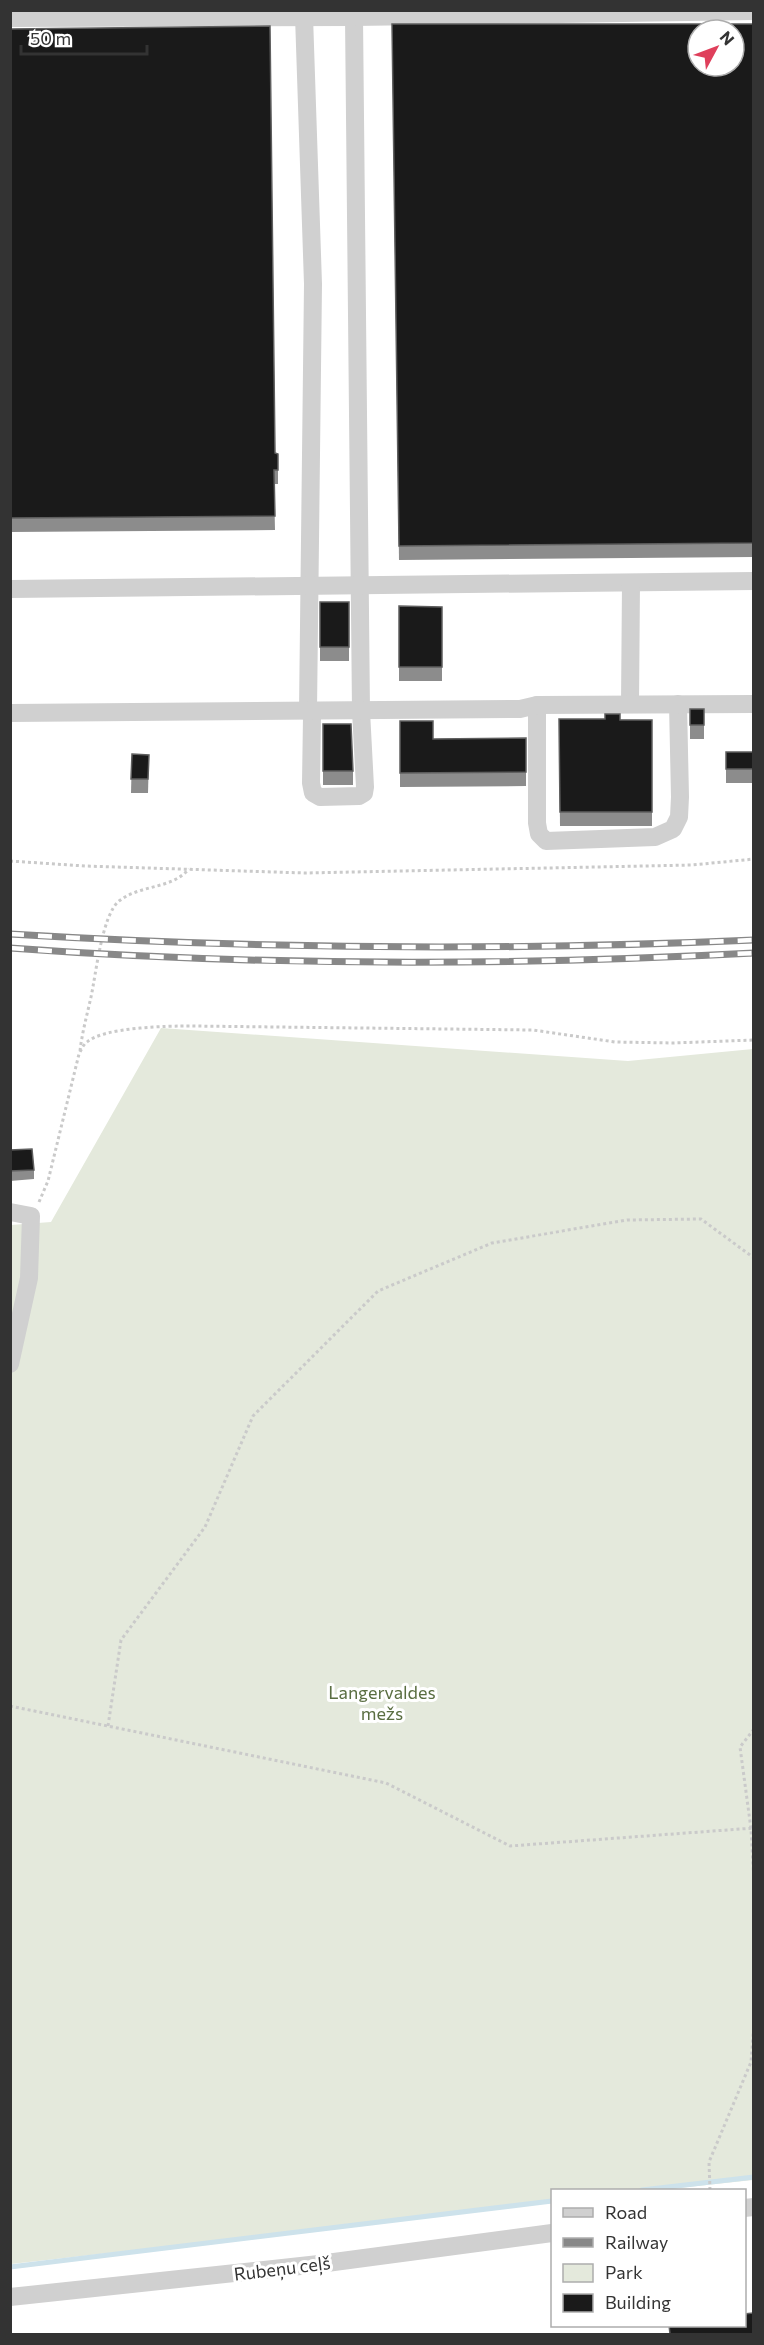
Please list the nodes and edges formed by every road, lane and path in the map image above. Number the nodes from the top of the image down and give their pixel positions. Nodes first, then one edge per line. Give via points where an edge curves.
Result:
1 (753, 11) edge
2 (508, 12) edge
3 (168, 14) edge
4 (268, 14) edge
5 (304, 16) junction
6 (354, 17) junction
7 (10, 18) edge
8 (753, 582) edge
9 (631, 583) junction
10 (311, 586) junction
11 (360, 586) junction
12 (10, 589) edge
13 (630, 704) junction
14 (678, 704) junction
15 (753, 704) edge
16 (537, 705) junction
17 (308, 711) junction
18 (361, 711) junction
19 (10, 713) edge
20 (753, 859) edge
21 (10, 861) edge
22 (189, 869) junction
23 (753, 1040) edge
24 (79, 1054) junction
25 (10, 1212) edge
26 (32, 1216) junction
27 (753, 1258) edge
28 (10, 1364) edge
29 (10, 1706) edge
30 (108, 1726) junction
31 (753, 1729) edge
32 (752, 1828) edge
33 (753, 1881) edge
34 (753, 2024) edge
35 (710, 2189) edge
36 (551, 2233) edge
37 (10, 2297) edge

1 - 2 street
2 - 6 street
3 - 4 street
3 - 7 street
4 - 5 street
5 - 6 street
5 - 10 street via 313,284
6 - 11 street
8 - 9 street
9 - 11 street
9 - 13 street
10 - 11 street
10 - 12 street
10 - 17 street
11 - 18 street
13 - 14 street
13 - 16 street
14 - 15 street
14 - 16 street via 680,807 673,829 655,837 546,841 538,834 537,823
16 - 18 street via 520,709
17 - 18 street
17 - 18 street via 312,717 311,783 313,793 320,797 363,793
17 - 19 street
20 - 22 path via 692,865 462,871 305,873
21 - 22 path
22 - 24 path via 168,884 129,895 112,909
23 - 24 path via 673,1043 615,1041 533,1030 166,1026 101,1035 87,1042
24 - 26 path via 48,1181
25 - 26 street
26 - 28 street via 29,1278
27 - 30 path via 701,1219 627,1220 492,1243 378,1291 253,1416 205,1527 121,1640
29 - 30 path
30 - 32 path via 386,1782 510,1846
31 - 32 path via 740,1747
32 - 33 path
34 - 35 path via 751,2062 709,2162
36 - 37 street, Rubeņu ceļš via 284,2268

